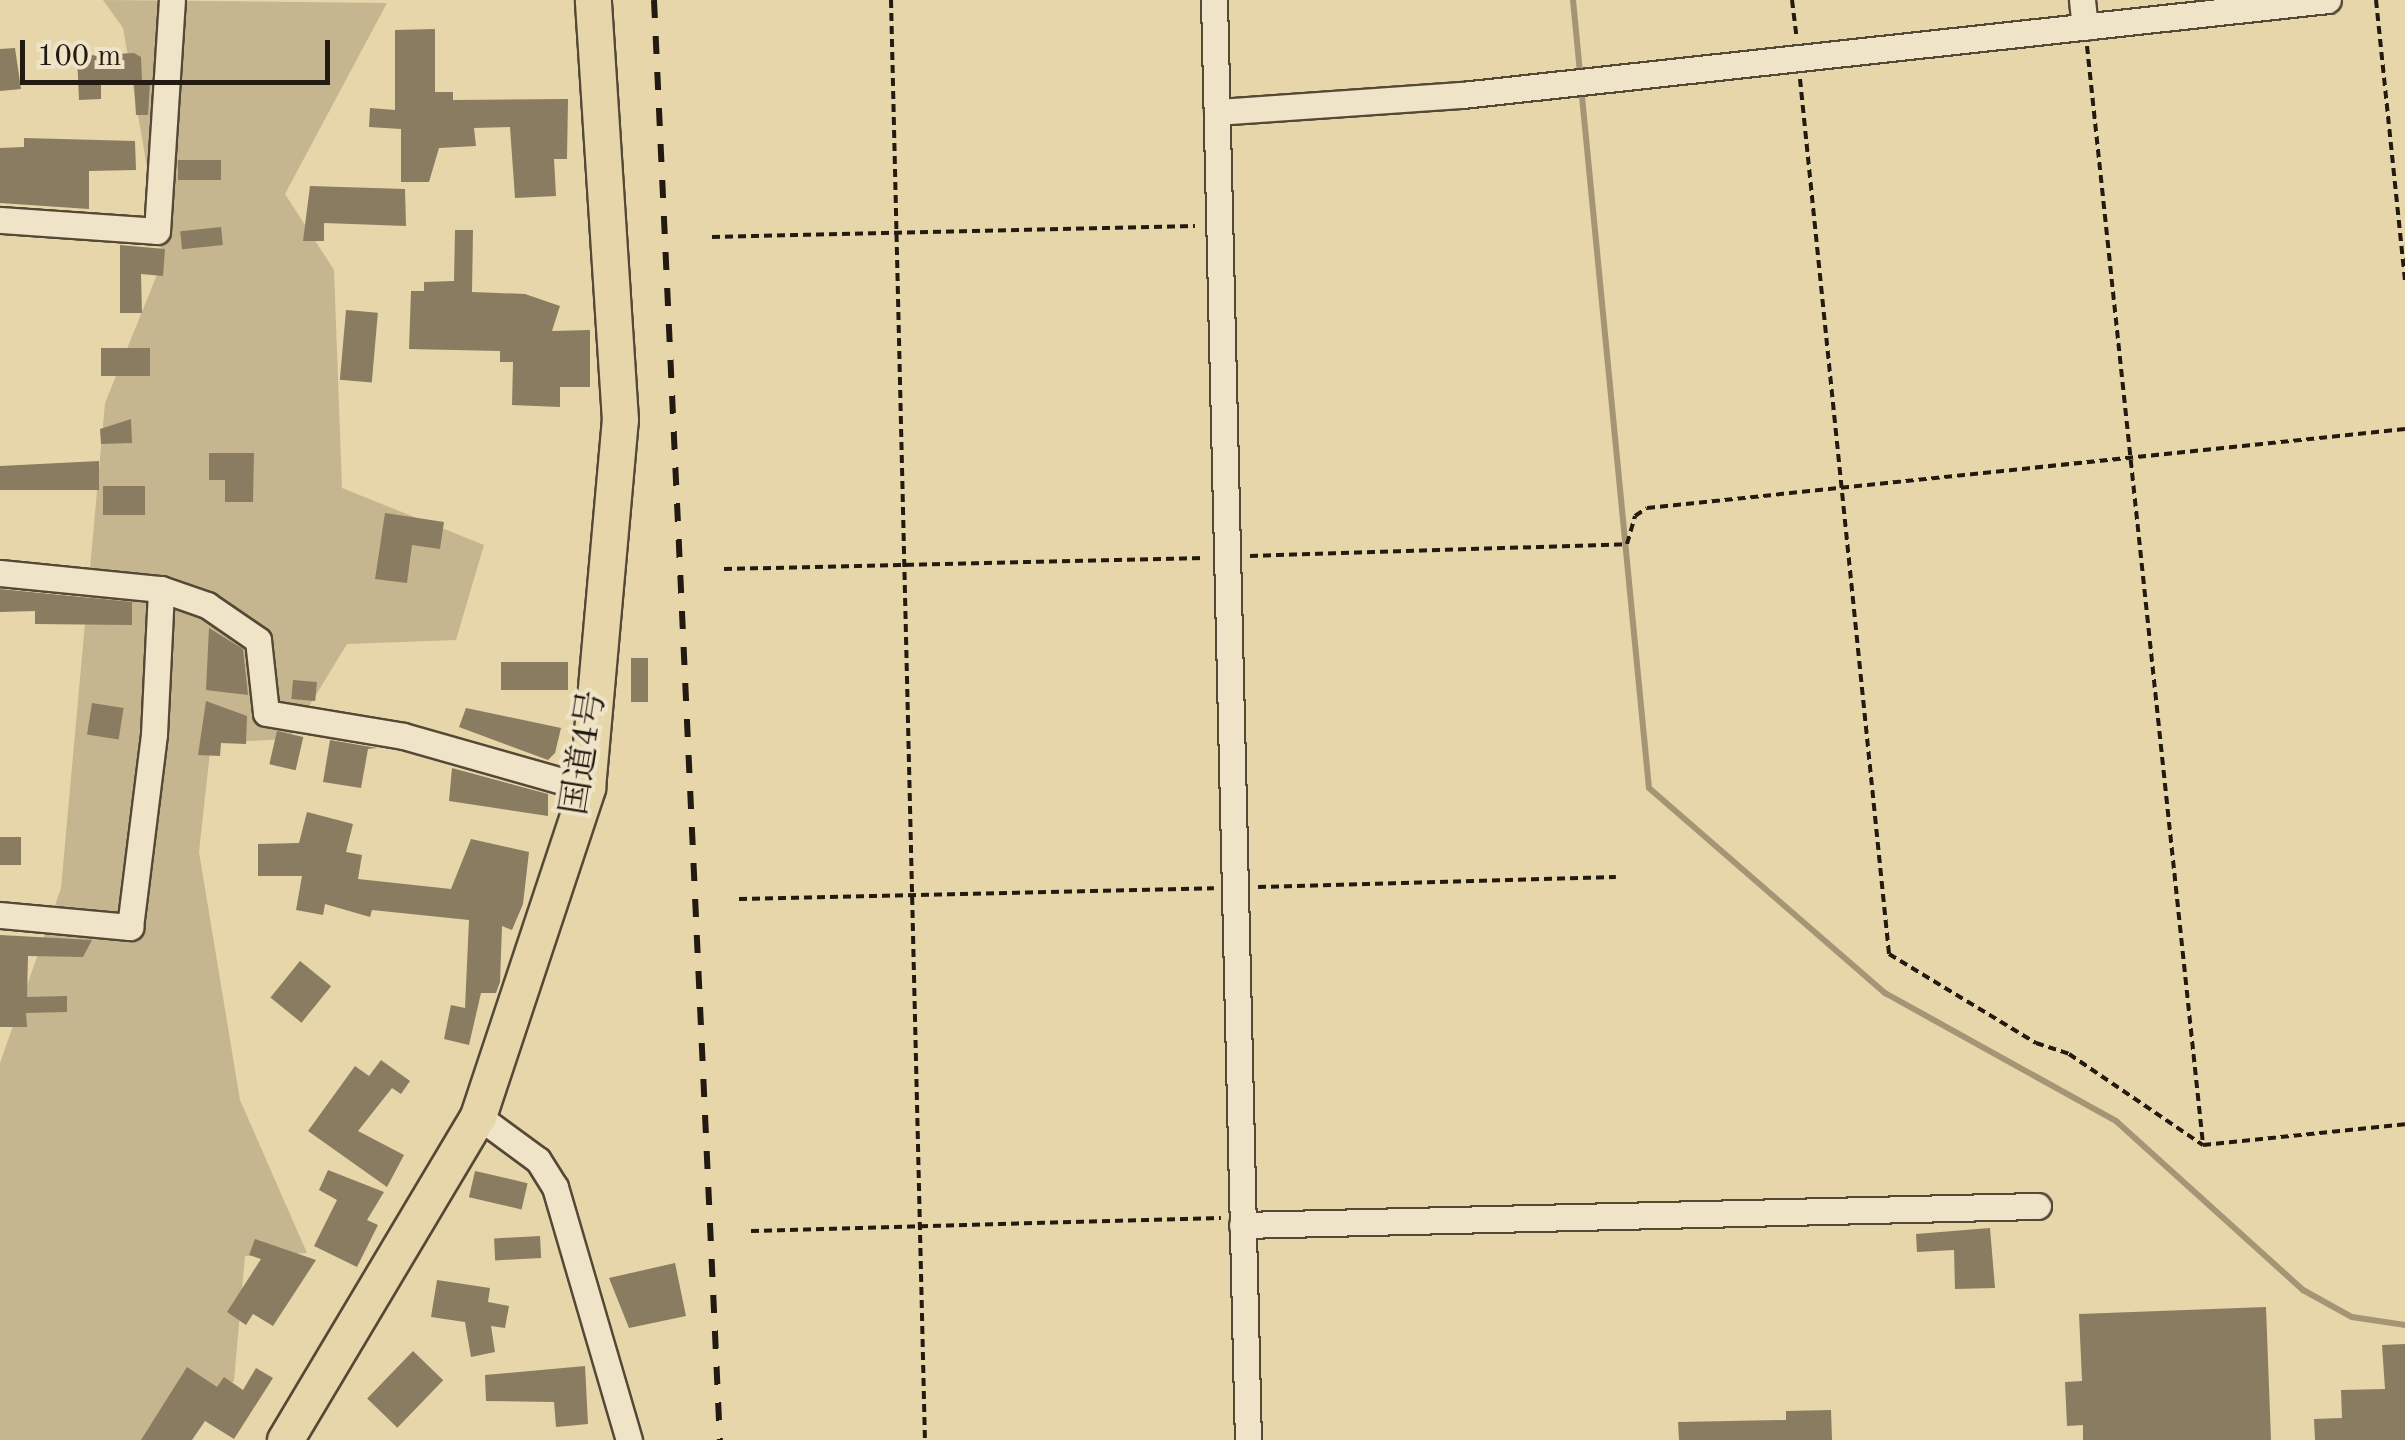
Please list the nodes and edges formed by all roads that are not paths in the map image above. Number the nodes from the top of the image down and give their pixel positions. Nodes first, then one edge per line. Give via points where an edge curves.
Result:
1 (172, 0) edge
2 (592, 0) edge
3 (1214, 0) edge
4 (2082, 0) edge
5 (2328, 0) edge
6 (2085, 27) junction
7 (1217, 112) junction
8 (0, 220) edge
9 (0, 573) edge
10 (161, 588) junction
11 (587, 788) junction
12 (0, 915) edge
13 (478, 1116) junction
14 (2038, 1206) dead end
15 (1242, 1221) junction
16 (285, 1440) edge
17 (629, 1440) edge
18 (1248, 1440) edge

1 - 8 street via 158,231
2 - 11 highway, 国道4号 via 620,420
3 - 7 street
4 - 6 street
5 - 6 street
6 - 7 street
7 - 15 street
9 - 10 street
10 - 11 street via 235,619 258,640 266,713 403,736
10 - 12 street via 154,734 130,927
11 - 13 highway, 国道4号
13 - 16 highway, 国道4号
13 - 17 street via 526,1148 555,1187
14 - 15 street
15 - 18 street

